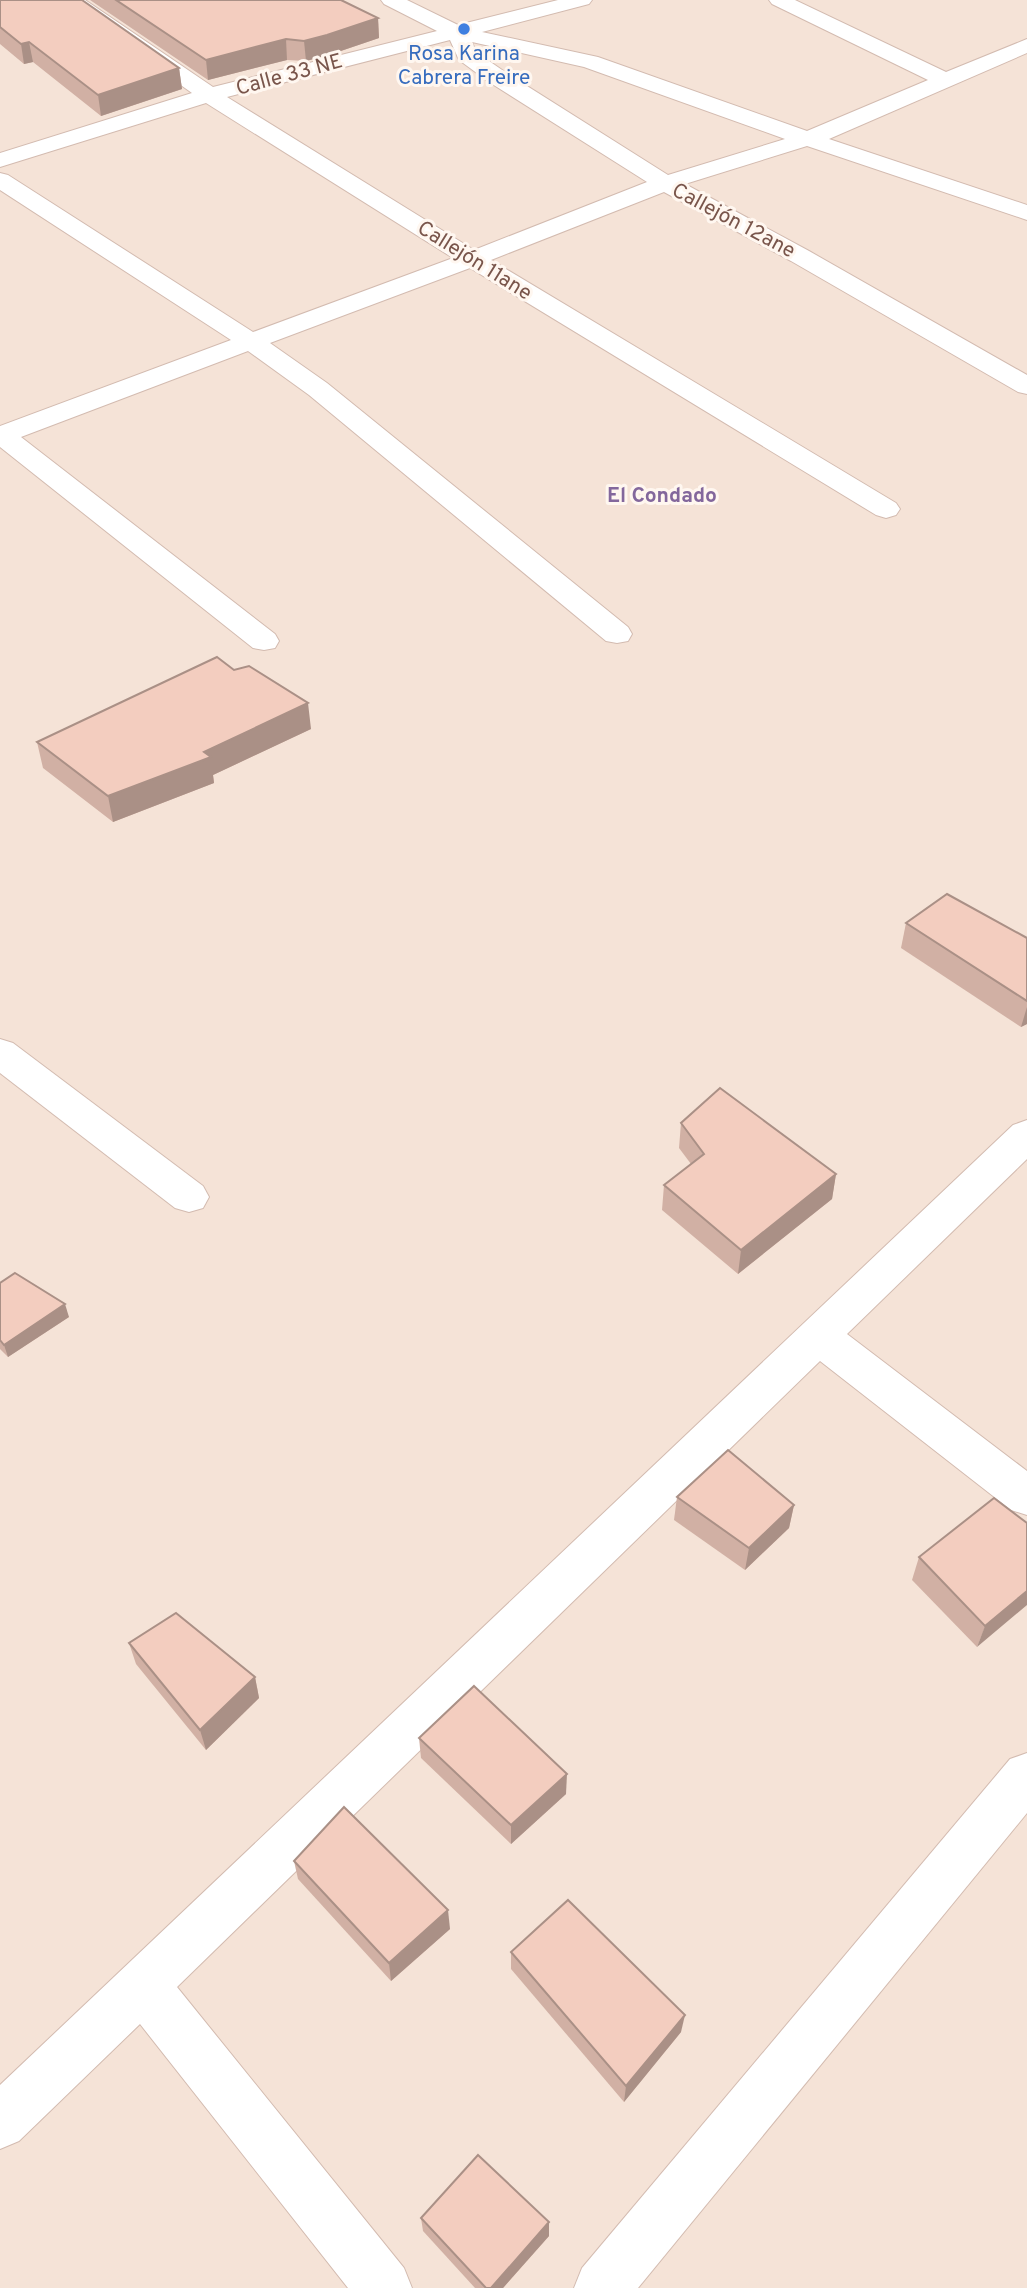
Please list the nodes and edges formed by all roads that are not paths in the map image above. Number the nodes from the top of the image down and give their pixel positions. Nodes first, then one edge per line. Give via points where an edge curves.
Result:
1 (71, 0) edge
2 (391, 0) edge
3 (582, 0) edge
4 (779, 0) edge
5 (458, 33) junction
6 (1027, 45) edge
7 (946, 80) junction
8 (209, 95) junction
9 (811, 138) junction
10 (0, 139) edge
11 (10, 157) edge
12 (0, 180) edge
13 (665, 183) junction
14 (1027, 213) edge
15 (472, 259) junction
16 (252, 342) junction
17 (1027, 386) edge
18 (0, 435) edge
19 (886, 509) dead end
20 (617, 635) dead end
21 (264, 641) dead end
22 (0, 1053) edge
23 (1027, 1135) edge
24 (189, 1196) dead end
25 (818, 1336) junction
26 (1027, 1496) edge
27 (1027, 1776) edge
28 (142, 1986) junction
29 (0, 2122) edge
30 (384, 2288) edge
31 (602, 2288) edge

1 - 8 street, Callejón 11ane
2 - 5 street
3 - 5 street, Calle 33 NE
4 - 7 street
5 - 8 street, Calle 33 NE
5 - 9 street via 590,62
5 - 13 street, Callejón 12ane via 467,55 487,70
6 - 7 street
7 - 9 street
8 - 11 street, Calle 33 NE
8 - 15 street, Callejón 11ane
9 - 13 street
9 - 14 street
10 - 11 street
12 - 16 street
13 - 15 street
13 - 17 street, Callejón 12ane
15 - 16 street
15 - 19 street, Callejón 11ane
16 - 18 street
16 - 20 street via 318,389
18 - 21 street
22 - 24 street
23 - 25 street
25 - 26 street
25 - 28 street
27 - 31 street
28 - 29 street
28 - 30 street

